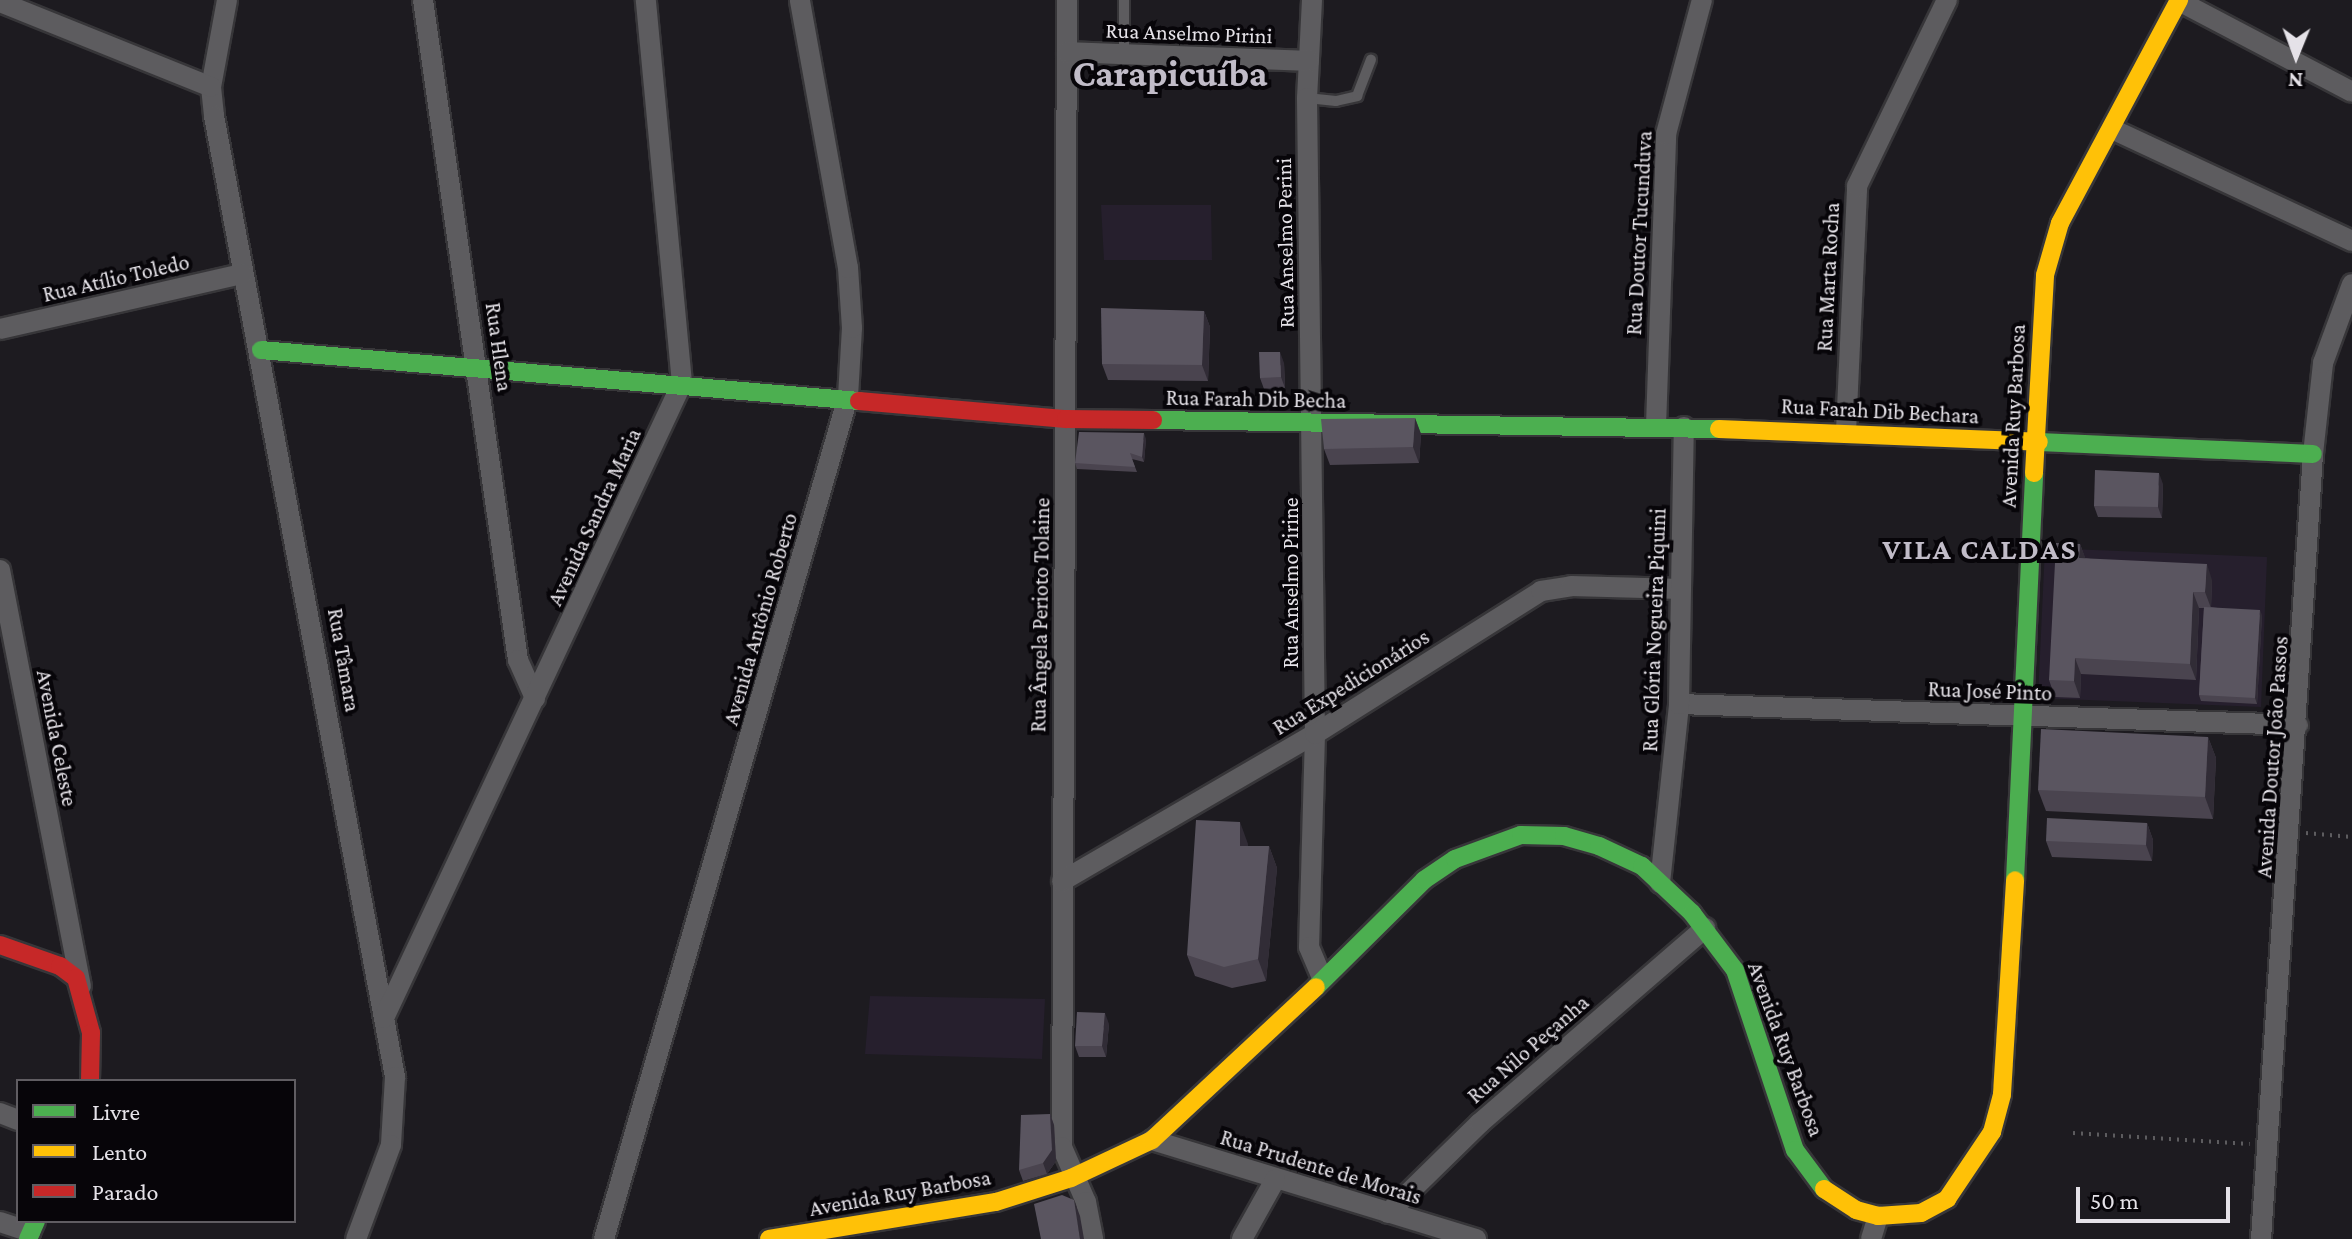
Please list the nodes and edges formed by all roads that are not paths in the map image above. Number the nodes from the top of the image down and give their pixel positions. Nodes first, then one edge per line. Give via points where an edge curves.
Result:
1 (227, 0) edge
2 (423, 0) edge
3 (646, 0) edge
4 (800, 0) edge
5 (1067, 0) edge
6 (1124, 0) edge
7 (1312, 0) edge
8 (1702, 0) edge
9 (1947, 0) edge
10 (2179, 0) edge
11 (0, 2) edge
12 (1067, 52) junction
13 (1124, 54) junction
14 (1371, 60) dead end
15 (1309, 61) junction
16 (211, 87) junction
17 (2352, 92) edge
18 (1307, 98) junction
19 (2114, 130) junction
20 (2352, 241) edge
21 (243, 274) junction
22 (2352, 284) edge
23 (0, 329) edge
24 (261, 350) junction
25 (479, 370) junction
26 (682, 383) junction
27 (848, 397) junction
28 (1066, 419) junction
29 (1313, 425) junction
30 (1656, 426) junction
31 (1684, 427) junction
32 (1846, 432) junction
33 (2036, 444) junction
34 (2313, 454) junction
35 (0, 570) edge
36 (1681, 589) junction
37 (6, 626) edge
38 (535, 698) junction
39 (1679, 704) junction
40 (2020, 717) junction
41 (2298, 725) junction
42 (1315, 734) junction
43 (1062, 881) junction
44 (1660, 883) junction
45 (66, 915) junction
46 (1705, 928) junction
47 (0, 945) edge
48 (39, 959) junction
49 (1322, 978) junction
50 (82, 987) junction
51 (384, 1018) junction
52 (90, 1079) edge
53 (1152, 1140) junction
54 (1071, 1178) junction
55 (1275, 1180) junction
56 (1388, 1213) junction
57 (1878, 1216) junction
58 (0, 1222) edge
59 (902, 1229) edge
60 (31, 1231) edge
61 (1433, 1233) edge
62 (356, 1239) edge
63 (604, 1239) edge
64 (769, 1239) edge
65 (1093, 1239) edge
66 (1242, 1239) edge
67 (1476, 1239) edge
68 (1871, 1239) edge
69 (2261, 1239) edge

1 - 16 street
2 - 25 street, Rua Hlena
3 - 26 street
4 - 27 street, Avenida Antônio Roberto via 848,268
5 - 12 street, Rua Ângela Perioto Tolaine
6 - 13 lane
7 - 15 street, Rua Anselmo Perini
8 - 30 street, Rua Doutor Tucunduva via 1666,134
9 - 32 street, Rua Marta Rocha via 1857,186
10 - 17 street
10 - 19 street, Avenida Ruy Barbosa
11 - 16 street
12 - 13 street, Rua Anselmo Pirini
12 - 28 street, Rua Ângela Perioto Tolaine
13 - 15 street, Rua Anselmo Pirini
14 - 18 lane via 1357,96 1336,101
15 - 18 street, Rua Anselmo Perini
16 - 21 street, Rua Tâmara
18 - 29 street, Rua Anselmo Perini
19 - 20 street
19 - 33 street, Avenida Ruy Barbosa via 2051,246
21 - 23 street, Rua Atílio Toledo
21 - 24 street, Rua Tâmara
22 - 34 street, Avenida Doutor João Passos via 2323,363
24 - 25 street, Rua Farah Dib Becha
24 - 51 street, Rua Tâmara
25 - 26 street, Rua Farah Dib Becha
25 - 38 street, Rua Hlena via 518,660
26 - 27 street, Rua Farah Dib Becha
26 - 38 street, Avenida Sandra Maria
27 - 28 street, Rua Farah Dib Becha
27 - 63 street, Avenida Antônio Roberto
28 - 29 street, Rua Farah Dib Becha
28 - 43 street, Rua Ângela Perioto Tolaine
29 - 30 street, Rua Farah Dib Becha
29 - 42 street, Rua Anselmo Pirine
30 - 31 street, Rua Farah Dib Becha
31 - 32 street, Rua Farah Dib Bechara
31 - 36 street, Rua Glória Nogueira Piquini
32 - 33 street, Rua Farah Dib Bechara
33 - 34 street, Rua Farah Dib Bechara
33 - 40 street, Avenida Ruy Barbosa
34 - 41 street, Avenida Doutor João Passos
35 - 37 street, Avenida Celeste
36 - 39 street, Rua Glória Nogueira Piquini
36 - 42 street, Rua Expedicionários via 1571,586 1541,591
37 - 45 street, Avenida Celeste
38 - 51 street, Avenida Sandra Maria
39 - 40 street, Rua José Pinto
39 - 44 street, Rua Glória Nogueira Piquini
40 - 41 street, Rua José Pinto
40 - 57 street, Avenida Ruy Barbosa via 2012,985 2002,1094 1992,1132 1947,1199 1921,1213
41 - 69 street, Avenida Doutor João Passos
42 - 43 street, Rua Expedicionários
42 - 49 street, Rua Anselmo Pirine via 1309,947
43 - 54 street, Rua Ângela Perioto Tolaine via 1062,1147
44 - 46 street, Avenida Ruy Barbosa
44 - 49 street, Avenida Ruy Barbosa via 1642,866 1564,836 1521,835 1490,843 1424,880
45 - 48 street, Avenida Celeste via 59,948
45 - 50 street, Avenida Celeste
46 - 56 street, Rua Nilo Peçanha via 1480,1123
46 - 57 street, Avenida Ruy Barbosa via 1723,950 1748,1000 1795,1150 1821,1187 1856,1210
47 - 48 street
48 - 50 street via 69,970
49 - 53 street, Avenida Ruy Barbosa via 1218,1084
50 - 52 street, Avenida Celeste via 91,1033
51 - 62 street, Rua Tâmara via 397,1111 391,1145
53 - 54 street, Avenida Ruy Barbosa
53 - 55 street, Rua Prudente de Morais
54 - 59 street, Avenida Ruy Barbosa
54 - 65 street, Rua Ângela Perioto Tolaine via 1086,1202
55 - 56 street, Rua Prudente de Morais
55 - 66 street
56 - 61 street, Rua Prudente de Morais
57 - 68 street
58 - 60 street
59 - 64 street, Avenida Ruy Barbosa
61 - 67 street, Rua Prudente de Morais

